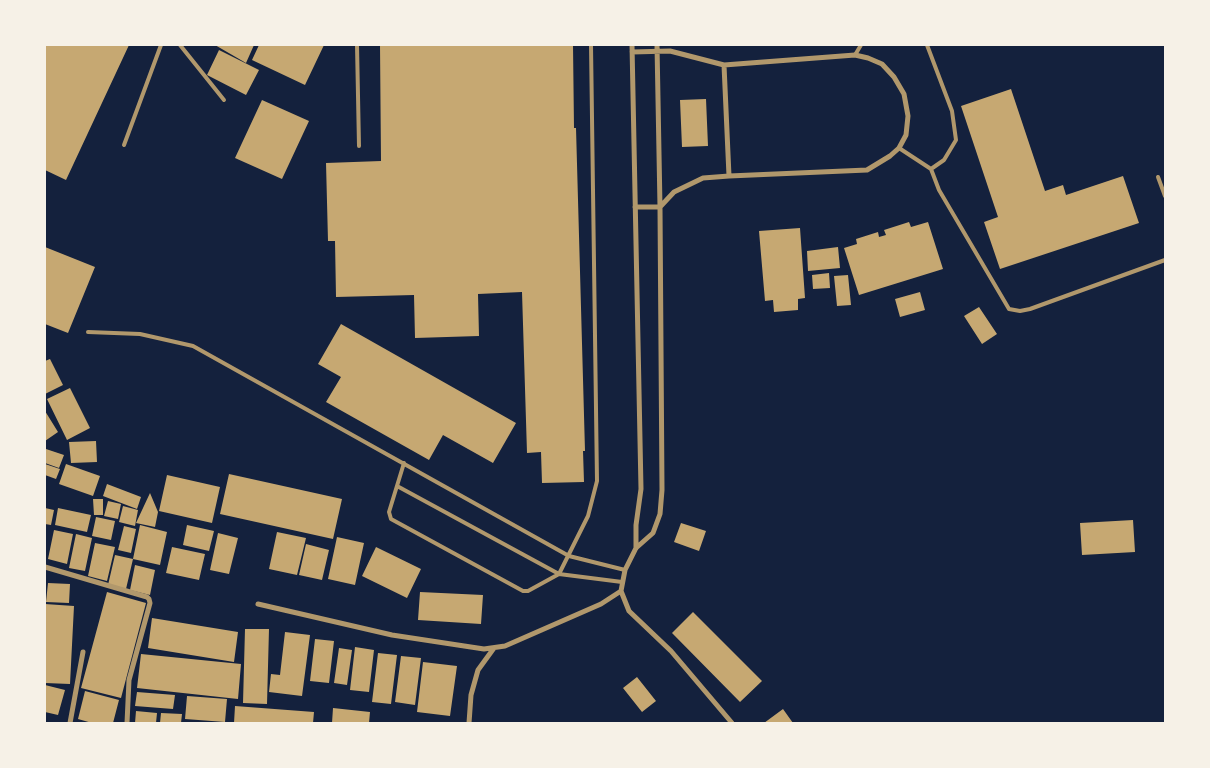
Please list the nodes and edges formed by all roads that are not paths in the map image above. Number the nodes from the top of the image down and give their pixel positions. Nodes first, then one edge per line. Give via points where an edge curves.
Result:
1 (161, 45) edge
2 (180, 45) edge
3 (357, 45) edge
4 (591, 45) edge
5 (632, 45) edge
6 (861, 45) edge
7 (927, 45) edge
8 (657, 48) edge
9 (632, 52) junction
10 (855, 55) junction
11 (724, 65) junction
12 (224, 100) dead end
13 (124, 144) dead end
14 (359, 146) dead end
15 (899, 148) junction
16 (931, 170) junction
17 (728, 176) junction
18 (1158, 177) dead end
19 (1165, 196) edge
20 (635, 207) junction
21 (660, 207) junction
22 (1165, 260) edge
23 (88, 332) dead end
24 (404, 463) junction
25 (397, 486) junction
26 (636, 548) junction
27 (569, 556) junction
28 (45, 567) edge
29 (625, 570) junction
30 (559, 574) junction
31 (622, 582) junction
32 (621, 591) junction
33 (258, 604) dead end
34 (494, 648) junction
35 (83, 652) dead end
36 (70, 723) edge
37 (127, 723) edge
38 (469, 723) edge
39 (732, 723) edge

1 - 13 lane
2 - 12 lane
3 - 14 lane
4 - 27 lane via 596,481 588,516
5 - 9 street
6 - 10 lane
7 - 16 lane via 952,111 956,140 944,160
8 - 9 street
8 - 11 street
8 - 21 street
9 - 20 street
10 - 11 street
10 - 15 street via 882,64 894,76 904,94 908,116 906,135
11 - 17 street
15 - 16 lane
15 - 17 street via 867,170
16 - 22 lane via 939,190 1009,309 1020,311 1030,308
17 - 21 street via 703,178 674,192
18 - 19 lane
20 - 21 street
20 - 26 street via 641,489
21 - 26 street via 662,490 660,514 653,533
23 - 24 lane via 140,334 193,346
24 - 25 lane
24 - 27 lane
25 - 30 lane
25 - 30 lane via 391,519 522,592
26 - 29 street
27 - 29 lane
27 - 30 lane
28 - 37 street via 149,599 129,680
29 - 31 street
30 - 31 lane
31 - 32 street
32 - 34 street via 601,604
32 - 39 street via 629,611 671,651
33 - 34 street via 392,635
34 - 38 street via 478,670 471,695
35 - 36 street

